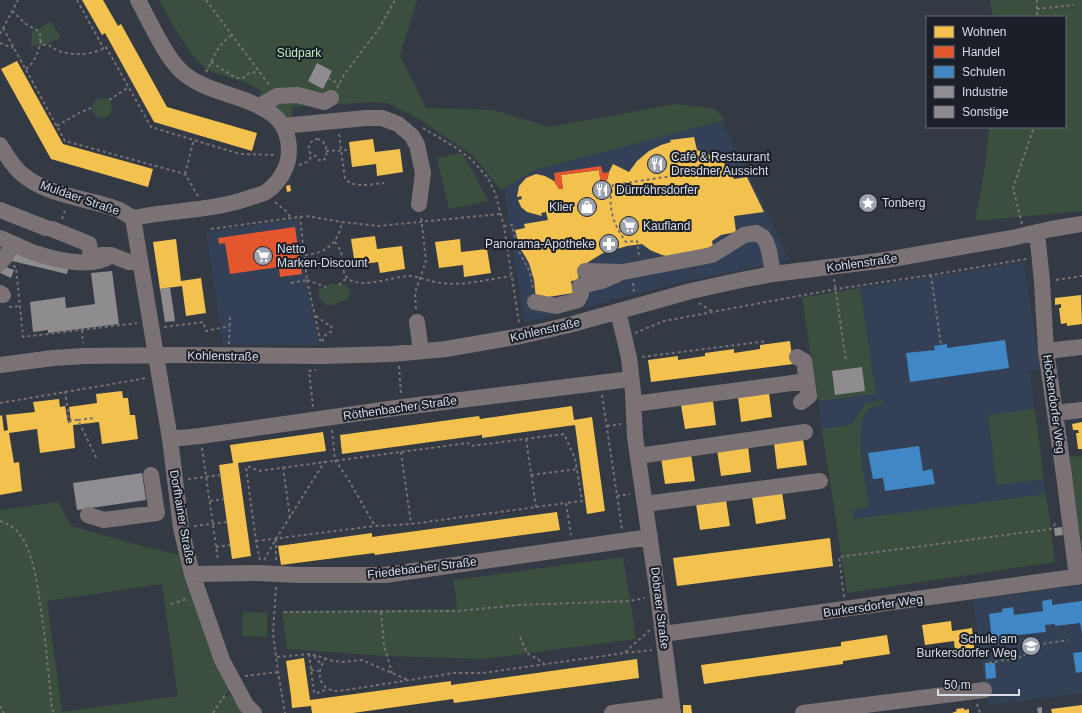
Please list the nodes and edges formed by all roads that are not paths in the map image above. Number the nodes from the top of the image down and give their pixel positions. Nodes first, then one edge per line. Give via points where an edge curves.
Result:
1 (138, 0) edge
2 (331, 98) dead end
3 (260, 106) junction
4 (283, 126) junction
5 (0, 145) edge
6 (419, 204) road end
7 (0, 210) edge
8 (133, 218) junction
9 (1082, 224) edge
10 (46, 228) junction
11 (1030, 233) junction
12 (6, 241) edge
13 (31, 252) junction
14 (0, 261) edge
15 (92, 262) junction
16 (135, 262) junction
17 (585, 271) dead end
18 (627, 271) junction
19 (773, 274) junction
20 (536, 302) road end
21 (618, 311) junction
22 (417, 315) road end
23 (1082, 347) edge
24 (421, 351) junction
25 (1046, 351) junction
26 (156, 355) junction
27 (797, 357) dead end
28 (0, 365) edge
29 (631, 379) junction
30 (807, 381) junction
31 (801, 402) dead end
32 (634, 404) junction
33 (1082, 410) edge
34 (1055, 413) junction
35 (805, 432) dead end
36 (170, 439) junction
37 (638, 456) junction
38 (151, 475) dead end
39 (820, 481) dead end
40 (178, 502) junction
41 (645, 504) junction
42 (157, 506) junction
43 (88, 515) dead end
44 (650, 537) junction
45 (192, 574) junction
46 (1079, 576) edge
47 (663, 630) junction
48 (984, 690) dead end
49 (673, 709) edge
50 (254, 713) edge
51 (612, 713) edge
52 (803, 713) edge

1 - 3 street via 169,56 181,70 199,83
2 - 3 street via 324,102 298,95 277,96
3 - 4 street
4 - 6 street via 366,118 382,118 398,124 412,136 417,145 423,173
4 - 8 street via 289,141 288,162 282,177 266,192 238,202
5 - 8 street, Muldaer Straße via 22,174 33,182 45,188 118,209
7 - 10 street
8 - 16 street, Muldaer Straße
9 - 11 street, Kohlenstraße
10 - 13 street
10 - 15 street via 89,244
11 - 19 street, Kohlenstraße via 886,260
11 - 25 street, Höckendorfer Weg via 1042,282
12 - 13 street
12 - 14 street via 6,256
13 - 15 street via 71,262
15 - 16 street via 94,256 106,254
16 - 26 street, Muldaer Straße
17 - 18 street
18 - 19 street via 712,255 744,235 756,233 766,242
18 - 20 street via 580,286 581,294 578,300 556,306
19 - 21 street, Kohlenstraße via 696,290
21 - 24 street, Kohlenstraße via 521,336
21 - 29 street, Döbraer Straße
22 - 24 street
23 - 25 street
24 - 26 street, Kohlenstraße via 322,356
25 - 34 street, Höckendorfer Weg
26 - 28 street, Kohlenstraße via 84,356
26 - 36 street, Dorfhainer Straße
27 - 30 street via 804,361
29 - 32 street, Döbraer Straße
29 - 36 street, Röthenbacher Straße
30 - 31 street via 809,396
30 - 32 street
32 - 37 street, Döbraer Straße
33 - 34 street
34 - 46 street, Höckendorfer Weg
35 - 37 street
36 - 40 street, Dorfhainer Straße
37 - 41 street, Döbraer Straße
38 - 42 street
39 - 41 street
40 - 42 street
40 - 45 street, Dorfhainer Straße via 181,528
41 - 44 street, Döbraer Straße
42 - 43 street via 157,513 150,514 104,520
44 - 45 street, Friedebacher Straße via 385,574
44 - 47 street, Döbraer Straße
45 - 50 street, Dorfhainer Straße via 222,660 232,681
46 - 47 street, Burkersdorfer Weg via 846,610
47 - 49 street, Döbraer Straße
48 - 52 street
49 - 51 street

